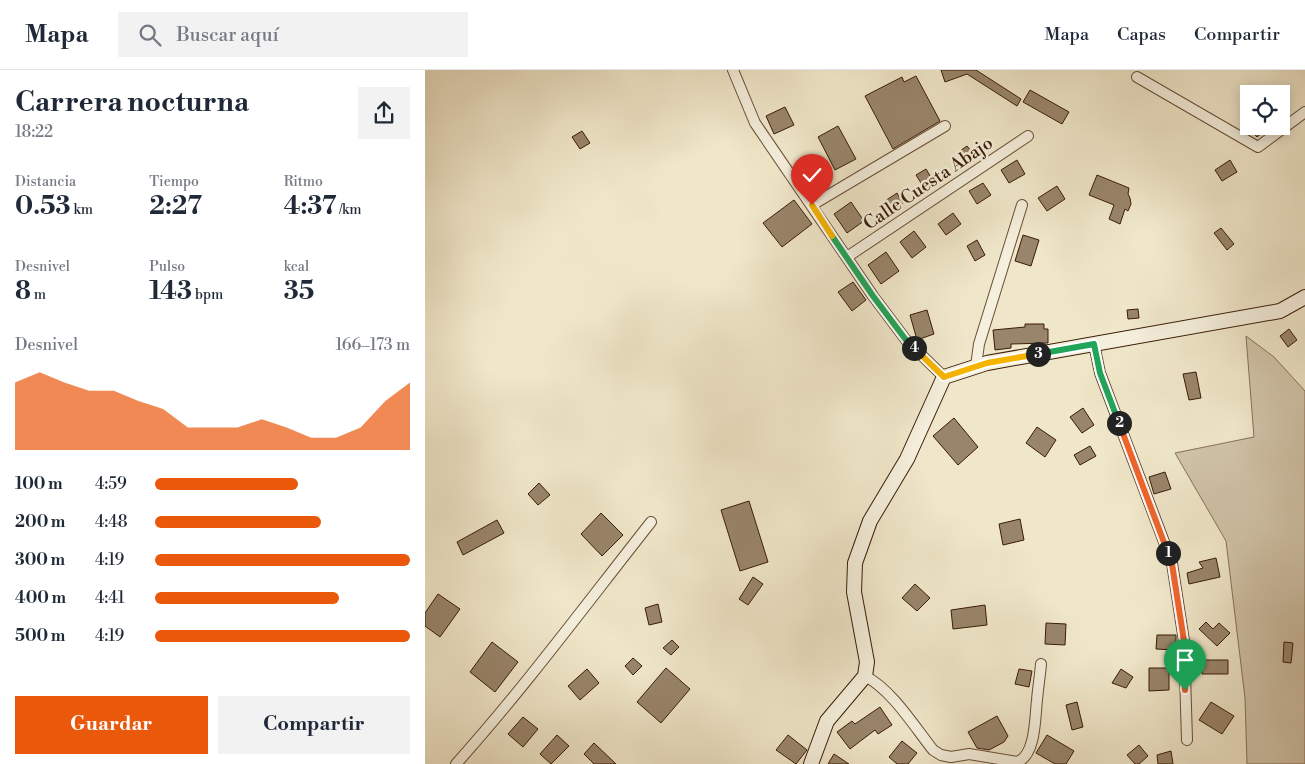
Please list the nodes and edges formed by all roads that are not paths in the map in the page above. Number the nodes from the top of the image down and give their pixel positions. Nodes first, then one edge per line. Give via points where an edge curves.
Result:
1 (733, 70) edge
2 (1137, 78) dead end
3 (1305, 112) edge
4 (945, 126) dead end
5 (1028, 136) dead end
6 (812, 205) junction
7 (1021, 205) dead end
8 (847, 257) junction
9 (1305, 296) edge
10 (1094, 344) junction
11 (976, 366) junction
12 (944, 377) junction
13 (651, 522) dead end
14 (1041, 664) dead end
15 (865, 676) junction
16 (1187, 740) dead end
17 (456, 764) edge
18 (811, 764) edge

1 - 6 street via 755,123
2 - 3 street via 1258,147
4 - 6 street
5 - 8 street, Calle Cuesta Abajo
6 - 8 street
7 - 11 street via 979,344
8 - 12 street via 906,340
9 - 10 street via 1280,311
10 - 11 street
10 - 16 street via 1100,373 1172,564 1184,641
11 - 12 street
12 - 15 street via 907,459 870,521 855,563 854,592 867,662
13 - 17 street
14 - 15 street via 1036,723 1027,753 1021,760 1012,762 976,755 941,755 933,750 875,681
15 - 18 street via 827,721

